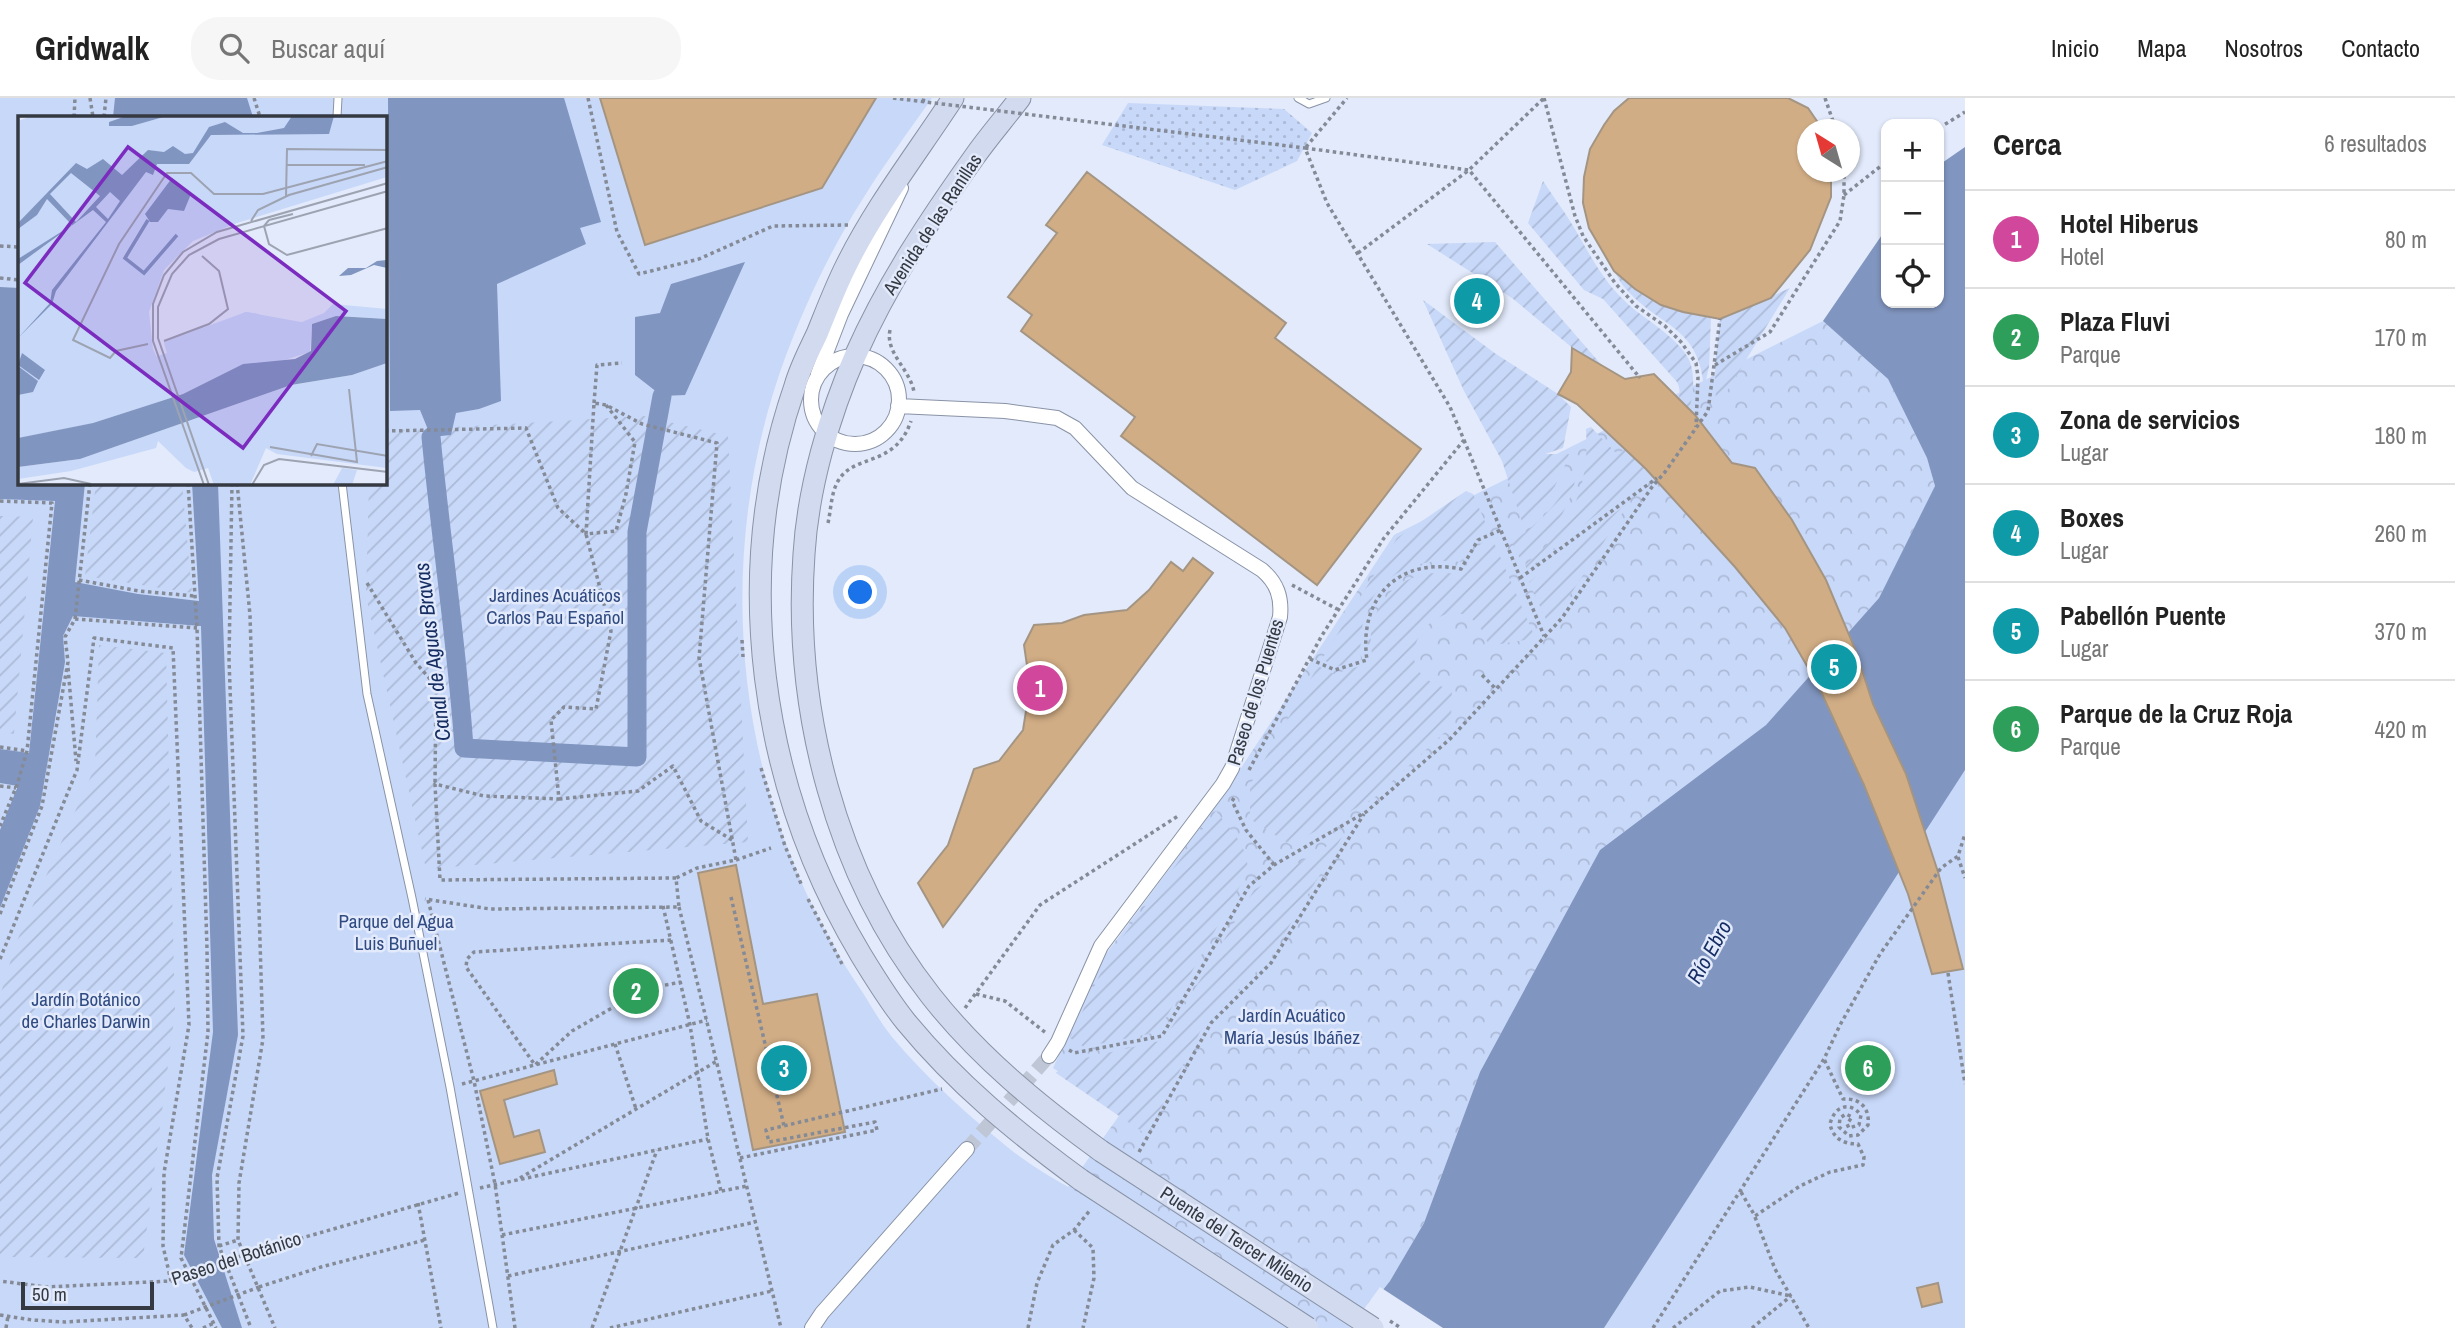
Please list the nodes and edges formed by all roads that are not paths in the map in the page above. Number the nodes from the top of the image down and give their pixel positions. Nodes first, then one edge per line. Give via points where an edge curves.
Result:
1 (338, 98) edge
2 (953, 98) edge
3 (1298, 98) edge
4 (1326, 98) edge
5 (1029, 102) edge
6 (337, 116) edge
7 (909, 164) junction
8 (847, 358) junction
9 (822, 364) junction
10 (817, 379) junction
11 (795, 385) junction
12 (898, 406) junction
13 (828, 434) junction
14 (342, 485) edge
15 (1049, 1056) tunnel mouth
16 (967, 1149) tunnel mouth
17 (1101, 1151) joint
18 (1081, 1180) joint
19 (493, 1328) edge
20 (812, 1328) edge
21 (1308, 1328) edge
22 (1373, 1328) edge

1 - 6 lane
2 - 7 main road, Avenida de las Ranillas
3 - 4 lane via 1309,104
5 - 8 main road, Avenida de las Ranillas via 976,154
7 - 9 street, Avenida de las Ranillas
7 - 11 main road, Avenida de las Ranillas via 847,264
8 - 9 street
8 - 10 street, Avenida de las Ranillas via 824,369
8 - 12 street via 874,360 888,371 895,382
8 - 13 main road, Avenida de las Ranillas
9 - 10 street, Avenida de las Ranillas
9 - 11 street
10 - 13 street, Avenida de las Ranillas via 813,411
11 - 18 main road, Avenida de las Ranillas via 772,466 759,593 773,726 802,834 851,937 907,1022 987,1107
12 - 13 street via 891,425 876,438 854,443
12 - 15 street, Paseo de los Puentes via 1058,418 1075,428 1132,488 1262,570 1280,600 1280,617 1232,768 1101,946
13 - 17 main road, Avenida de las Ranillas via 812,492 804,553 802,642 814,729 852,860 888,932 951,1020 1027,1096
14 - 19 lane via 368,694 450,1087
16 - 20 street
17 - 22 main road, Puente del Tercer Milenio, bridge
18 - 21 main road, Puente del Tercer Milenio, bridge

